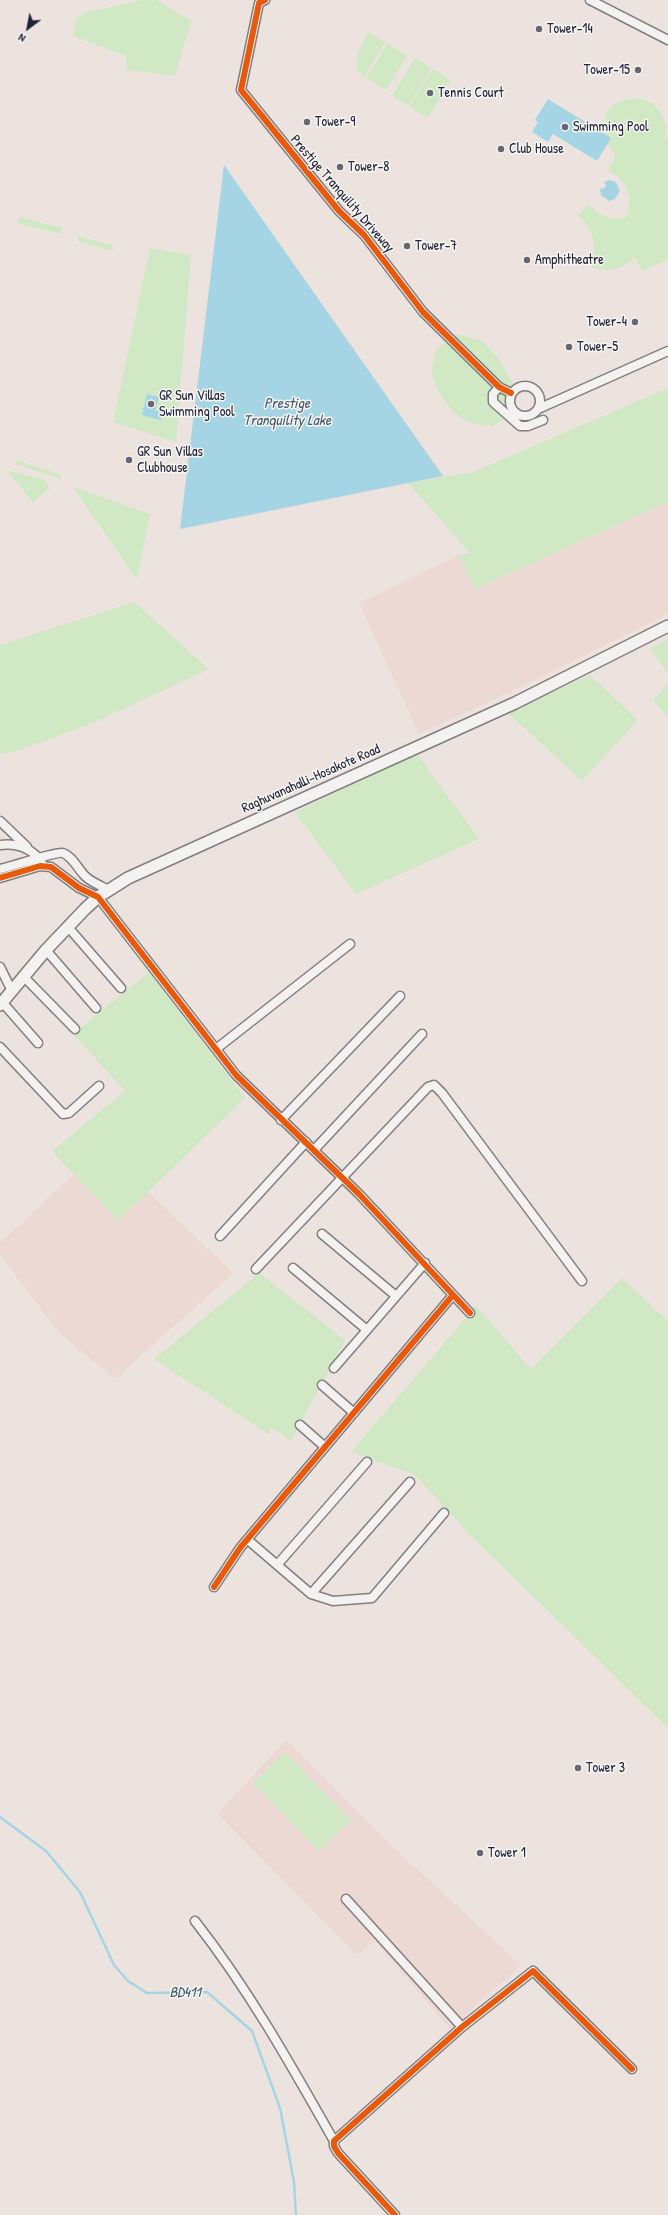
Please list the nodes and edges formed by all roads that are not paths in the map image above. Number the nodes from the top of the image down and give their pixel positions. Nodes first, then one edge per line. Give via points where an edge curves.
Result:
1 (265, 0) edge
2 (590, 0) edge
3 (668, 40) edge
4 (668, 351) edge
5 (499, 387) junction
6 (511, 393) junction
7 (538, 409) junction
8 (543, 420) dead end
9 (668, 626) edge
10 (0, 821) edge
11 (0, 845) edge
12 (27, 847) junction
13 (39, 859) junction
14 (44, 866) junction
15 (0, 869) edge
16 (0, 878) edge
17 (109, 890) junction
18 (98, 897) junction
19 (68, 928) junction
20 (350, 944) dead end
21 (46, 950) junction
22 (0, 967) edge
23 (24, 977) junction
24 (121, 988) dead end
25 (12, 991) junction
26 (400, 996) dead end
27 (1, 1003) edge
28 (96, 1008) dead end
29 (75, 1029) dead end
30 (422, 1034) dead end
31 (38, 1043) dead end
32 (0, 1047) edge
33 (216, 1049) junction
34 (99, 1086) dead end
35 (281, 1120) junction
36 (306, 1142) junction
37 (314, 1150) junction
38 (342, 1178) junction
39 (322, 1234) dead end
40 (220, 1236) dead end
41 (425, 1263) junction
42 (293, 1268) dead end
43 (256, 1270) dead end
44 (582, 1281) dead end
45 (453, 1294) junction
46 (396, 1296) junction
47 (470, 1313) dead end
48 (366, 1330) junction
49 (334, 1368) dead end
50 (322, 1385) dead end
51 (354, 1413) junction
52 (300, 1425) dead end
53 (325, 1447) junction
54 (367, 1462) dead end
55 (410, 1482) dead end
56 (444, 1513) dead end
57 (248, 1540) junction
58 (277, 1565) junction
59 (214, 1586) dead end
60 (311, 1594) junction
61 (346, 1899) dead end
62 (195, 1921) dead end
63 (462, 2027) junction
64 (632, 2069) dead end
65 (334, 2141) junction
66 (395, 2215) edge

1 - 5 street, Prestige Tranquility Driveway via 259,2 241,90 339,211 364,235 423,312
2 - 3 street
4 - 7 street
5 - 6 street, Prestige Tranquility Driveway
5 - 8 street via 493,394 493,402 517,424 526,427
6 - 7 street via 510,404 515,412 525,416
6 - 7 street via 524,385 534,389 540,400
9 - 17 main road, Raghuvanahalli-Hosakote Road via 515,703 128,878
10 - 12 street
11 - 12 street
12 - 13 street
13 - 14 street
13 - 15 street
13 - 17 street via 63,853 70,857 85,876
14 - 16 street
14 - 18 street via 51,867 79,888
17 - 18 main road, Raghuvanahalli-Hosakote Road
18 - 19 main road, Raghuvanahalli-Hosakote Road
18 - 33 street
19 - 21 main road, Raghuvanahalli-Hosakote Road
19 - 24 street
20 - 33 street
21 - 23 main road, Raghuvanahalli-Hosakote Road
21 - 28 street
22 - 25 street
23 - 25 main road, Raghuvanahalli-Hosakote Road
23 - 29 street
25 - 27 main road, Raghuvanahalli-Hosakote Road
26 - 35 street
27 - 31 street
30 - 37 street
32 - 34 street via 63,1114 69,1113
33 - 35 street via 236,1075
35 - 36 street
36 - 37 street
36 - 40 street
37 - 38 street
38 - 41 street
38 - 43 street
38 - 44 street via 428,1087 434,1085
39 - 46 street
41 - 45 street
41 - 46 street
42 - 48 street
45 - 47 street
45 - 51 street
46 - 48 street
48 - 49 street
50 - 51 street
51 - 53 street
52 - 53 street
53 - 57 street
54 - 58 street
55 - 60 street
56 - 60 street via 372,1598 333,1601
57 - 58 street
57 - 59 street
58 - 60 street
61 - 63 street
62 - 65 street via 226,1961 269,2027
63 - 64 street via 533,1971
63 - 65 street
65 - 66 street via 338,2153

